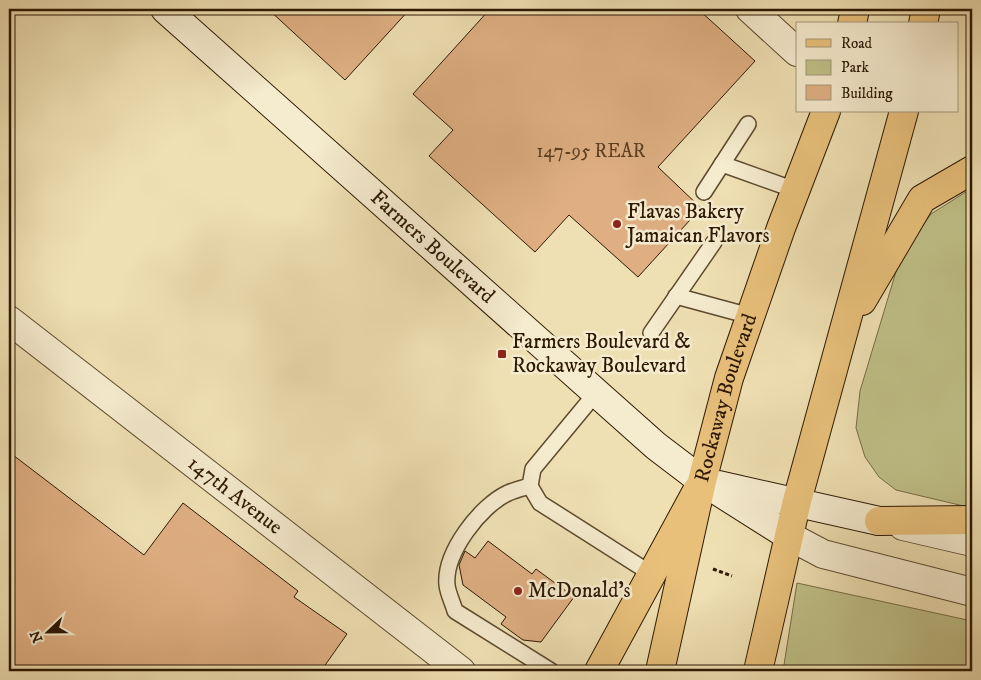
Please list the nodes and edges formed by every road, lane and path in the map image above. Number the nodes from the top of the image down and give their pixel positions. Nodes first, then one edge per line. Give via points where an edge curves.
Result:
1 (165, 9) edge
2 (750, 9) edge
3 (926, 9) edge
4 (923, 22) edge
5 (796, 51) edge
6 (826, 112) edge
7 (904, 112) edge
8 (748, 124) dead end
9 (722, 164) junction
10 (972, 170) edge
11 (795, 190) junction
12 (704, 192) dead end
13 (714, 242) dead end
14 (676, 296) junction
15 (750, 316) junction
16 (9, 320) edge
17 (651, 333) dead end
18 (842, 334) junction
19 (596, 393) junction
20 (702, 481) junction
21 (530, 486) junction
22 (797, 501) junction
23 (972, 520) edge
24 (879, 521) junction
25 (789, 536) junction
26 (972, 542) edge
27 (713, 569) dead end
28 (650, 573) junction
29 (732, 576) dead end
30 (972, 592) edge
31 (461, 671) edge
32 (551, 671) edge
33 (599, 671) edge
34 (660, 671) edge
35 (758, 671) edge

1 - 19 main road, Farmers Boulevard
2 - 5 main road
3 - 4 main road
6 - 11 main road, Rockaway Boulevard
7 - 18 main road
8 - 9 lane
9 - 11 lane
9 - 12 lane
10 - 18 main road via 922,199
11 - 15 main road, Rockaway Boulevard
13 - 14 lane
14 - 15 lane
14 - 17 lane
15 - 20 main road, Rockaway Boulevard via 729,378
16 - 31 main road, 147th Avenue
18 - 22 main road
19 - 20 main road, Farmers Boulevard
19 - 21 lane via 532,469
20 - 22 main road
20 - 25 main road, Farmers Boulevard
20 - 28 main road, Rockaway Boulevard
20 - 34 main road
21 - 28 lane via 540,503
21 - 32 lane via 507,494 478,516 449,566 447,585 455,611
22 - 24 main road
22 - 25 main road
23 - 24 main road
24 - 26 main road
25 - 30 main road via 823,554
25 - 35 main road
27 - 29 path
28 - 33 main road, Rockaway Boulevard

